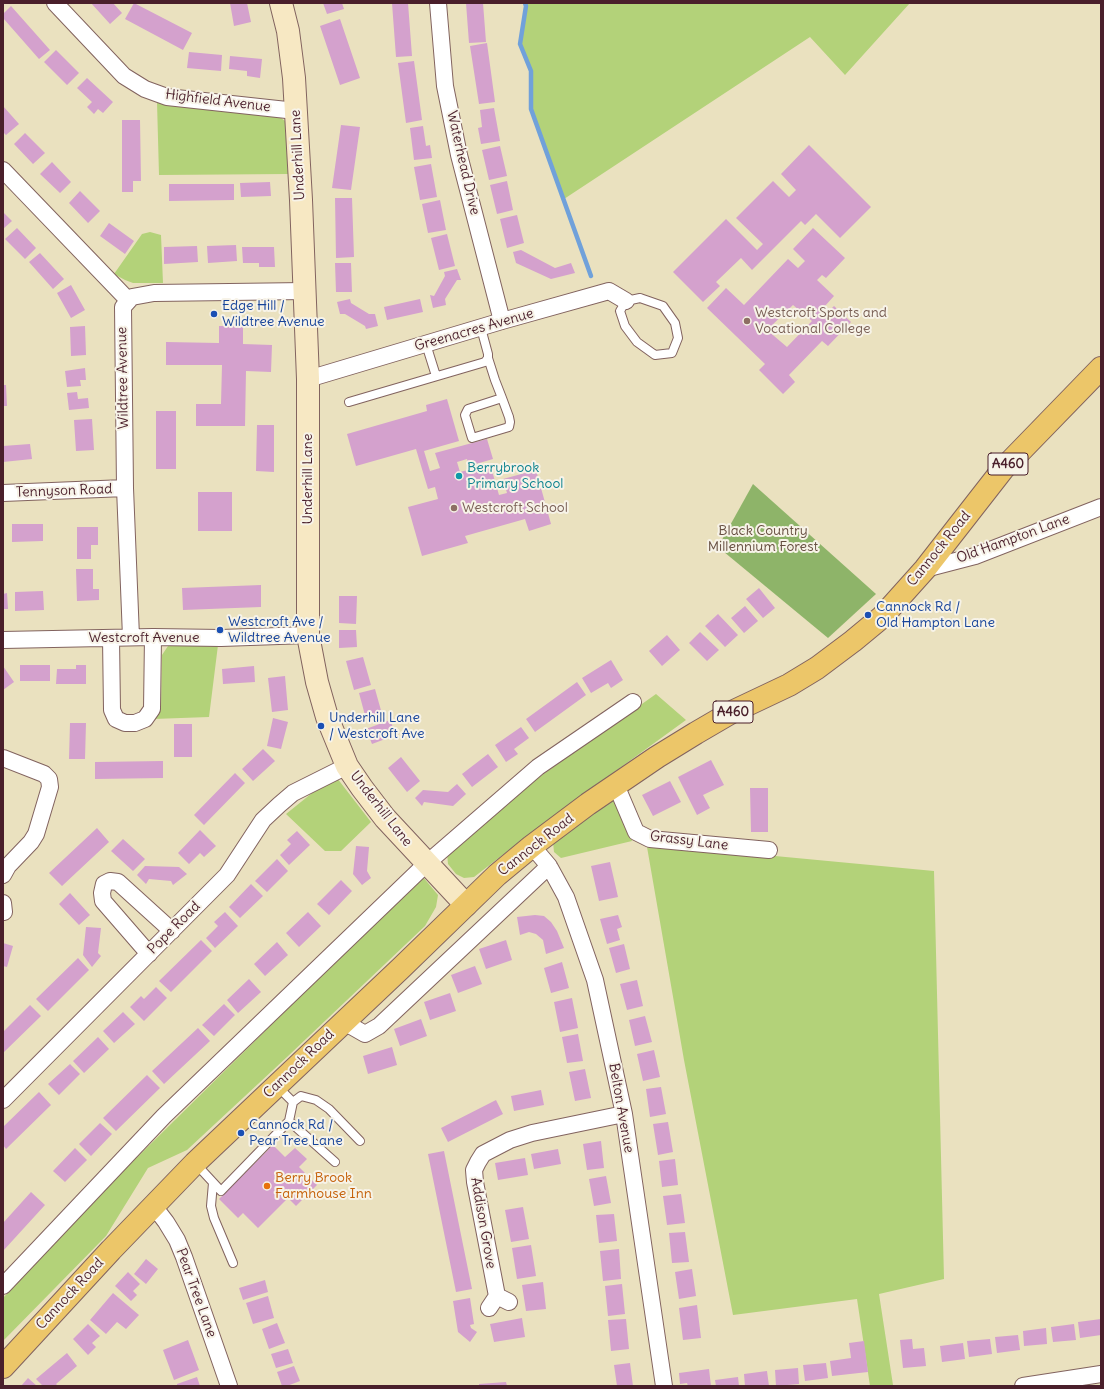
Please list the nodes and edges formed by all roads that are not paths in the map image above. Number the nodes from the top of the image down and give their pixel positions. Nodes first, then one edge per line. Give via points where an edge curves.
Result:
1 (55, 3) edge
2 (281, 3) edge
3 (438, 3) edge
4 (296, 111) junction
5 (3, 170) edge
6 (306, 291) junction
7 (633, 299) junction
8 (128, 300) junction
9 (502, 321) junction
10 (481, 328) junction
11 (426, 344) junction
12 (488, 358) junction
13 (1101, 368) edge
14 (436, 376) junction
15 (308, 379) junction
16 (502, 398) junction
17 (349, 402) dead end
18 (125, 488) junction
19 (3, 493) edge
20 (1101, 507) edge
21 (925, 569) junction
22 (308, 635) junction
23 (131, 637) junction
24 (153, 637) junction
25 (111, 638) junction
26 (3, 640) edge
27 (633, 702) dead end
28 (3, 758) edge
29 (348, 766) junction
30 (616, 785) junction
31 (532, 846) junction
32 (769, 850) dead end
33 (426, 864) junction
34 (549, 866) junction
35 (3, 875) edge
36 (466, 905) junction
37 (172, 931) junction
38 (149, 954) junction
39 (344, 1022) junction
40 (277, 1085) junction
41 (3, 1100) edge
42 (293, 1102) junction
43 (624, 1114) junction
44 (289, 1121) junction
45 (360, 1141) dead end
46 (335, 1162) dead end
47 (195, 1163) junction
48 (213, 1183) junction
49 (153, 1205) junction
50 (233, 1262) dead end
51 (3, 1286) edge
52 (498, 1302) dead end
53 (3, 1367) edge
54 (1101, 1374) edge
55 (229, 1386) edge
56 (664, 1386) edge
57 (1023, 1386) edge

1 - 4 street, Highfield Avenue via 124,76 145,89 167,97
2 - 4 street, Underhill Lane via 288,32
3 - 9 street, Waterhead Drive via 445,86 459,155
4 - 6 street, Underhill Lane
5 - 8 street
6 - 8 street via 154,293
6 - 15 street, Underhill Lane
7 - 7 lane via 620,311 625,326 637,342 655,355 672,353 678,338 675,323 663,306
7 - 9 street, Greenacres Avenue via 609,291
8 - 18 street, Wildtree Avenue via 123,307 122,321
9 - 10 street, Greenacres Avenue
10 - 11 street, Greenacres Avenue
10 - 12 lane
11 - 14 lane
11 - 15 street, Greenacres Avenue
12 - 14 lane via 485,362
12 - 16 lane
13 - 21 highway, Cannock Road / A460 via 1003,469
14 - 17 lane
15 - 22 street, Underhill Lane
16 - 16 lane via 509,417 508,427 472,438 465,415 468,409
18 - 19 street, Tennyson Road
18 - 23 street, Wildtree Avenue
20 - 21 street, Old Hampton Lane via 975,556
21 - 30 highway, Cannock Road / A460 via 882,617 817,668 696,732
22 - 24 street, Westcroft Avenue
22 - 29 street, Underhill Lane via 327,717
23 - 24 street, Westcroft Avenue
23 - 25 street, Westcroft Avenue
24 - 25 street via 152,709 145,719 135,723 125,723 116,719 112,710
25 - 26 street, Westcroft Avenue
27 - 33 street via 538,767
28 - 35 street via 44,774 49,779 50,787 36,834
29 - 33 street, Underhill Lane via 385,818
29 - 37 street, Pope Road via 293,793 279,804 263,820 227,875
30 - 31 highway, Cannock Road / A460
30 - 32 street, Grassy Lane via 636,832 650,839
31 - 34 street, Belton Avenue
31 - 36 highway, Cannock Road / A460
33 - 36 street, Underhill Lane
33 - 51 street via 164,1116
34 - 39 street via 379,1026 365,1034
34 - 43 street, Belton Avenue via 566,897 595,980
36 - 39 highway, Cannock Road / A460
37 - 38 street, Pope Road
37 - 38 street via 118,882 110,881 104,884 103,901
38 - 41 street, Pope Road
39 - 40 highway, Cannock Road / A460
40 - 42 lane
40 - 47 highway, Cannock Road / A460
42 - 44 lane
42 - 45 lane via 301,1096 316,1100 329,1109
43 - 52 street, Addison Grove via 532,1133 510,1140 483,1154 474,1170 475,1182
43 - 56 street, Belton Avenue
44 - 46 lane
44 - 48 lane via 221,1191
47 - 48 lane
47 - 49 highway, Cannock Road / A460
48 - 50 lane via 211,1206 214,1218
49 - 53 highway, Cannock Road / A460
49 - 55 street, Pear Tree Lane via 177,1240 184,1256
54 - 57 street

